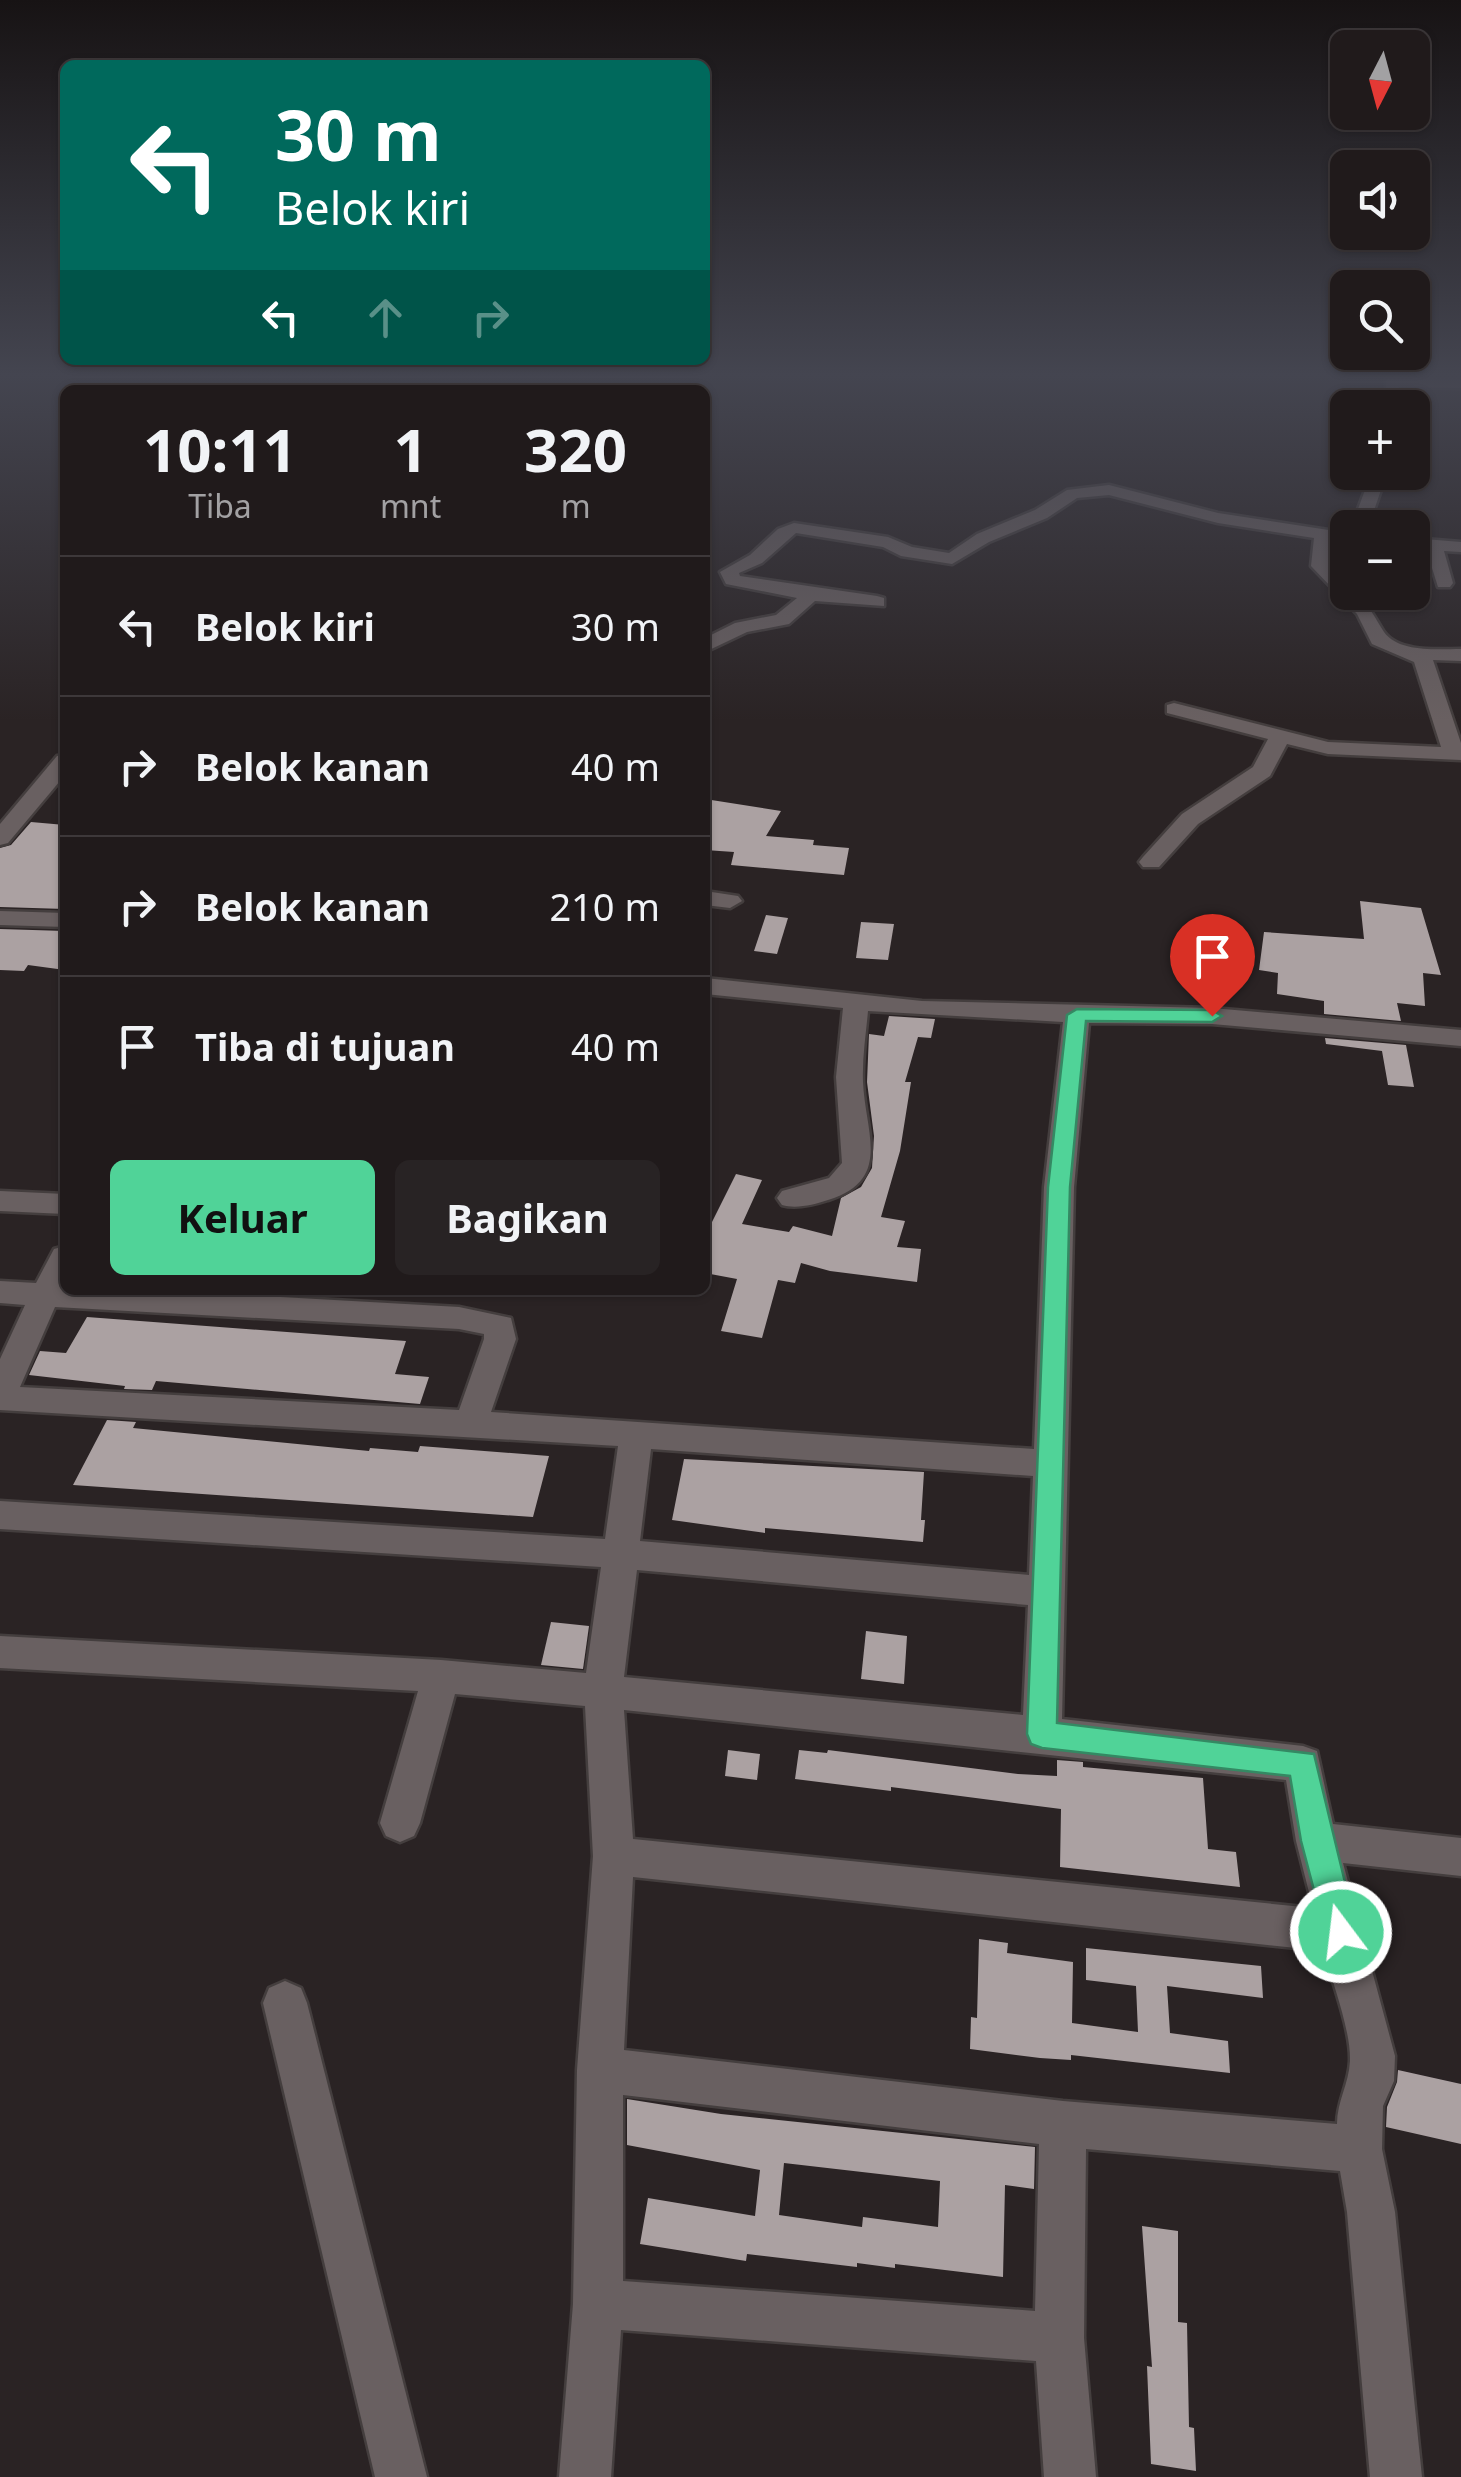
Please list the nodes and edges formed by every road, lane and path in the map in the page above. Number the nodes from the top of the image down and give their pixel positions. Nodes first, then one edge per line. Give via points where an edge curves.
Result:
1 (1086, 490) edge
2 (1101, 490) edge
3 (1323, 537) junction
4 (1330, 537) edge
5 (1430, 545) edge
6 (1434, 546) junction
7 (1461, 548) edge
8 (1444, 583) dead end
9 (811, 595) junction
10 (876, 602) dead end
11 (710, 644) edge
12 (1416, 654) junction
13 (1461, 655) edge
14 (1174, 709) dead end
15 (1279, 738) junction
16 (1457, 754) edge
17 (60, 769) edge
18 (0, 838) edge
19 (1151, 862) dead end
20 (0, 918) edge
21 (60, 920) edge
22 (710, 987) edge
23 (856, 1002) junction
24 (1077, 1015) junction
25 (1461, 1038) edge
26 (792, 1198) dead end
27 (0, 1201) edge
28 (60, 1204) edge
29 (60, 1265) edge
30 (0, 1292) edge
31 (44, 1294) junction
32 (60, 1295) edge
33 (61, 1295) edge
34 (0, 1396) edge
35 (471, 1423) junction
36 (636, 1435) junction
37 (1052, 1464) junction
38 (0, 1515) edge
39 (620, 1554) junction
40 (1048, 1592) junction
41 (0, 1652) edge
42 (441, 1676) junction
43 (604, 1692) junction
44 (1042, 1734) junction
45 (400, 1823) dead end
46 (1316, 1841) junction
47 (614, 1856) junction
48 (1461, 1857) edge
49 (1341, 1932) junction
50 (285, 2003) dead end
51 (600, 2070) junction
52 (1063, 2124) junction
53 (1359, 2149) junction
54 (598, 2304) junction
55 (1059, 2338) junction
56 (400, 2477) edge
57 (586, 2477) edge
58 (1070, 2477) edge
59 (1396, 2477) edge

1 - 9 street via 983,538 952,560 794,528 756,560 729,572 732,580
2 - 3 street
3 - 4 street
3 - 12 street via 1318,557 1326,574 1365,612 1384,646
5 - 6 street
6 - 7 street
6 - 8 street
9 - 10 street
9 - 11 street via 782,620
12 - 13 street
12 - 16 street
14 - 15 street
15 - 16 street via 1328,748
15 - 19 street via 1262,772 1190,818
17 - 18 street
20 - 21 street
22 - 23 street
23 - 24 street
23 - 26 street via 849,1084 860,1154 838,1188
24 - 25 street via 1212,1016
24 - 37 street via 1059,1187
27 - 28 street
29 - 31 street
30 - 31 street
31 - 32 street
31 - 34 street
33 - 35 street via 459,1318 500,1326
34 - 35 street
35 - 36 street
36 - 37 street
36 - 39 street
37 - 40 street
38 - 39 street
39 - 40 street
39 - 43 street
40 - 44 street
41 - 42 street
42 - 43 street
42 - 45 street
43 - 44 street
43 - 47 street
44 - 46 street via 1303,1764
46 - 48 street
46 - 49 street
47 - 49 street
47 - 51 street
49 - 53 street via 1373,2056 1360,2104
50 - 56 street
51 - 52 street
51 - 54 street
52 - 53 street
52 - 55 street
53 - 59 street
54 - 55 street
54 - 57 street
55 - 58 street

